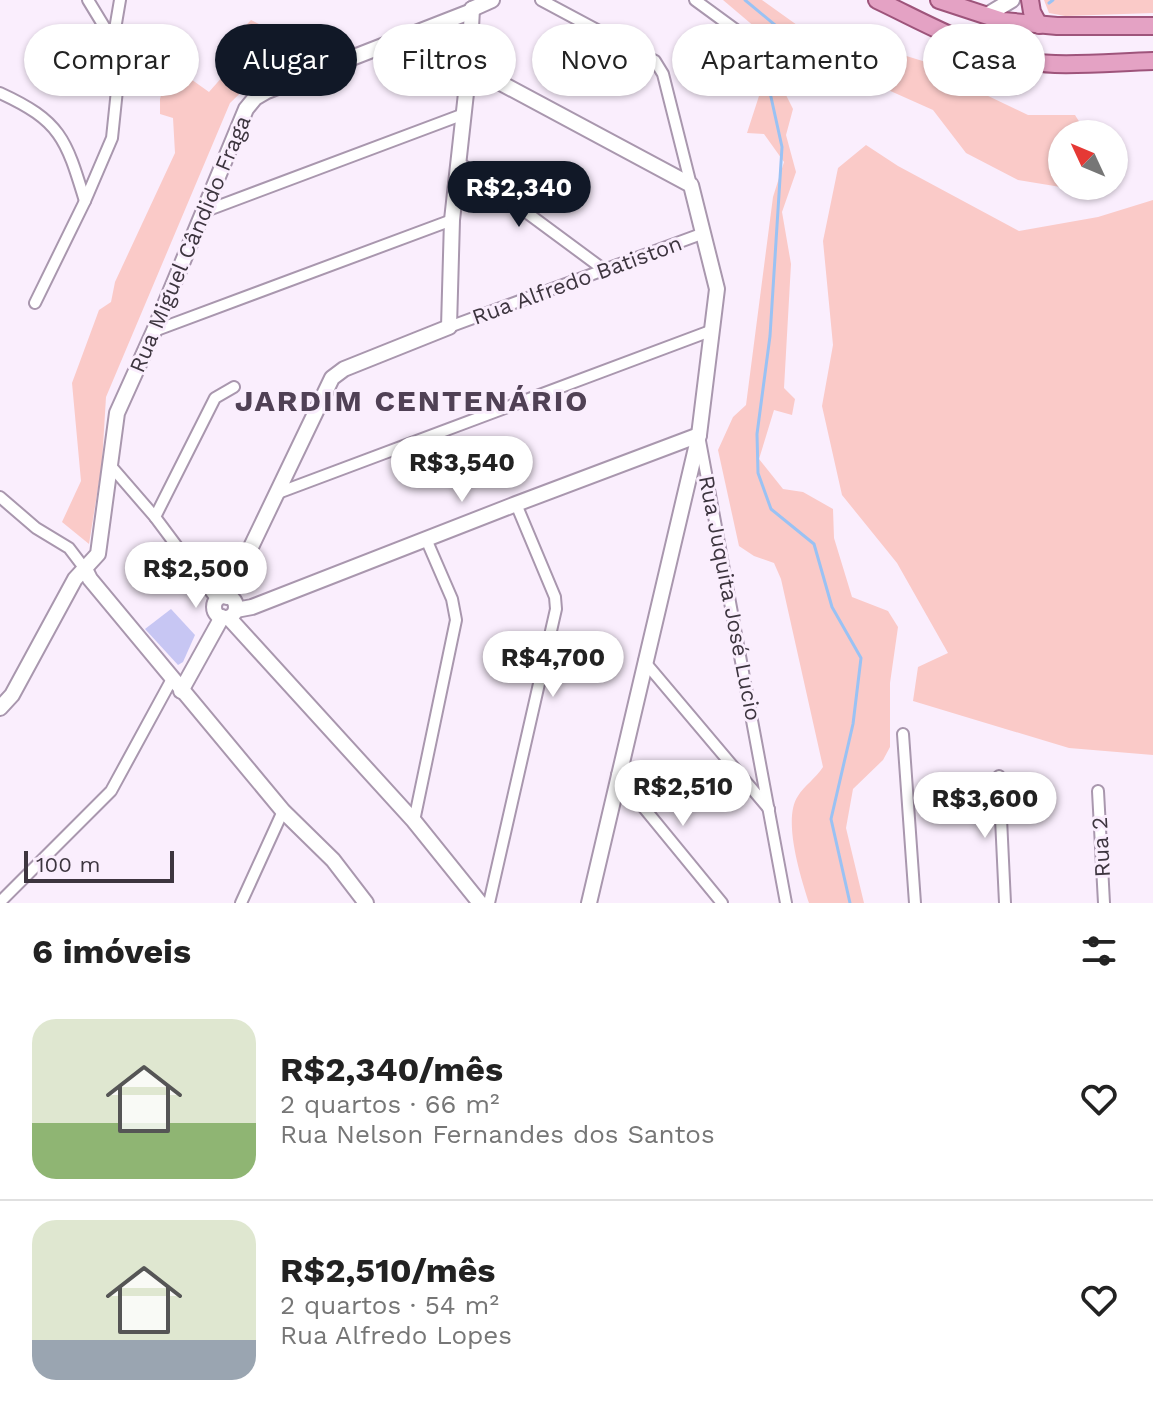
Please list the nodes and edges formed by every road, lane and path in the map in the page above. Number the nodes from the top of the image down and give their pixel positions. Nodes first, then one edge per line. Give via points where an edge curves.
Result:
1 (88, 0) edge
2 (120, 0) edge
3 (460, 0) edge
4 (492, 0) edge
5 (541, 0) edge
6 (695, 0) edge
7 (877, 0) edge
8 (1012, 0) edge
9 (1030, 0) edge
10 (954, 2) edge
11 (472, 10) junction
12 (987, 15) junction
13 (103, 24) edge
14 (116, 24) edge
15 (471, 24) edge
16 (728, 24) edge
17 (928, 24) edge
18 (947, 24) edge
19 (977, 24) edge
20 (1030, 24) edge
21 (1038, 24) edge
22 (1045, 25) edge
23 (1153, 26) edge
24 (1153, 61) edge
25 (1045, 63) edge
26 (516, 91) edge
27 (0, 93) edge
28 (116, 96) edge
29 (466, 96) edge
30 (464, 114) junction
31 (457, 161) junction
32 (691, 185) junction
33 (85, 201) junction
34 (201, 212) junction
35 (452, 220) junction
36 (704, 233) junction
37 (603, 269) junction
38 (35, 303) dead end
39 (449, 327) junction
40 (713, 330) junction
41 (154, 331) junction
42 (234, 387) dead end
43 (699, 435) junction
44 (110, 465) junction
45 (278, 493) junction
46 (0, 497) edge
47 (516, 504) junction
48 (155, 517) junction
49 (426, 539) junction
50 (85, 569) junction
51 (222, 598) junction
52 (229, 615) junction
53 (644, 661) junction
54 (172, 679) junction
55 (181, 691) junction
56 (0, 708) edge
57 (903, 734) dead end
58 (617, 775) junction
59 (999, 776) dead end
60 (1098, 791) dead end
61 (769, 810) junction
62 (283, 811) junction
63 (414, 821) junction
64 (593, 900) edge
65 (0, 902) edge
66 (241, 903) edge
67 (366, 903) edge
68 (480, 903) edge
69 (489, 903) edge
70 (722, 903) edge
71 (786, 903) edge
72 (915, 903) edge
73 (1005, 903) edge
74 (1104, 903) edge

1 - 13 street
2 - 14 street
3 - 11 street
4 - 11 street, Rua Miguel Cândido Fraga
5 - 32 street via 655,61 663,74
6 - 16 street
7 - 17 main road
8 - 12 street
9 - 21 main road
10 - 12 main road
10 - 18 main road via 945,17
11 - 15 street
11 - 34 street, Rua Miguel Cândido Fraga via 261,94 242,116
12 - 19 main road
12 - 20 main road
22 - 23 main road
24 - 25 main road
26 - 32 street
27 - 33 street via 33,108 55,129 70,152
28 - 33 street via 112,138
29 - 30 street
30 - 31 street
30 - 34 street
31 - 35 street
31 - 37 street
32 - 36 street
33 - 38 street
34 - 41 street, Rua Miguel Cândido Fraga
35 - 39 street
35 - 41 street
36 - 37 street, Rua Alfredo Batiston
36 - 40 street via 717,289
37 - 39 street, Rua Alfredo Batiston
39 - 45 street via 332,378
40 - 43 street
40 - 45 street
41 - 44 street, Rua Miguel Cândido Fraga via 117,413
42 - 48 street via 215,398
43 - 47 street
43 - 53 street
43 - 61 street, Rua Juquita José Lucio
44 - 48 street
44 - 50 street, Rua Miguel Cândido Fraga via 98,554
45 - 51 street
46 - 50 street via 69,548
47 - 49 street
47 - 69 street via 556,609
48 - 51 street
49 - 52 street
49 - 63 street via 456,620
50 - 54 street
50 - 56 street, Rua Miguel Cândido Fraga
51 - 52 street via 234,600
52 - 55 street
52 - 63 street
53 - 58 street
53 - 61 street
54 - 55 street
54 - 65 street via 111,791
55 - 62 street
57 - 72 street
58 - 64 street
58 - 70 street
59 - 73 street
60 - 74 street, Rua 2
61 - 71 street, Rua Juquita José Lucio
62 - 66 street
62 - 67 street via 333,860
63 - 68 street

